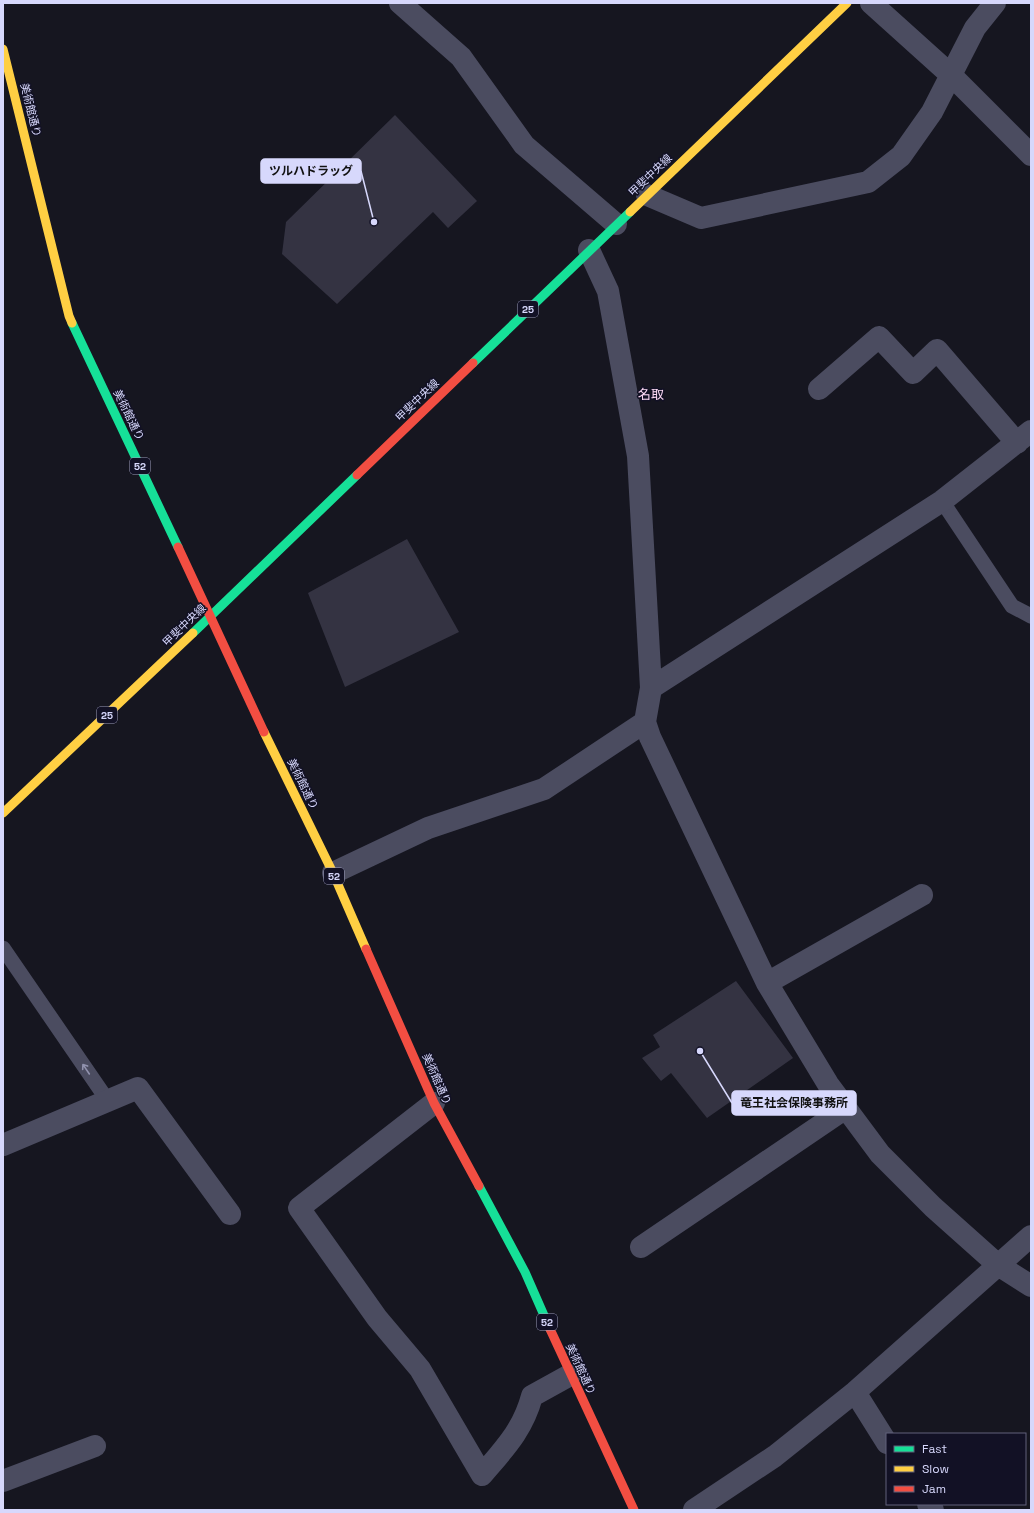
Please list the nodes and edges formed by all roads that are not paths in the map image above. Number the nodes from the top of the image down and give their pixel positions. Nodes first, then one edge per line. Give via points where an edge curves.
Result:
1 (400, 3) edge
2 (847, 3) edge
3 (871, 3) edge
4 (995, 3) edge
5 (3, 49) edge
6 (952, 76) junction
7 (1031, 155) edge
8 (647, 195) junction
9 (616, 224) junction
10 (589, 250) junction
11 (819, 389) dead end
12 (1024, 437) edge
13 (942, 501) junction
14 (211, 616) junction
15 (1031, 616) edge
16 (651, 688) junction
17 (645, 722) junction
18 (3, 813) edge
19 (333, 873) junction
20 (922, 895) dead end
21 (3, 948) edge
22 (767, 983) junction
23 (108, 1101) junction
24 (434, 1104) junction
25 (846, 1108) junction
26 (3, 1145) edge
27 (230, 1214) dead end
28 (1031, 1236) edge
29 (641, 1247) dead end
30 (998, 1265) junction
31 (1031, 1286) edge
32 (570, 1375) junction
33 (855, 1392) junction
34 (886, 1441) edge
35 (95, 1446) dead end
36 (3, 1480) edge
37 (634, 1510) edge
38 (694, 1510) edge

1 - 9 street via 461,57 524,145
2 - 8 main road, 甲斐中央線 / 25
3 - 6 street
4 - 6 street via 975,28
5 - 14 main road, 美術館通り / 52 via 70,316
6 - 7 street
6 - 8 street via 932,112 901,156 868,182 701,218
8 - 9 main road, 甲斐中央線 / 25
9 - 10 main road, 甲斐中央線 / 25
10 - 14 main road, 甲斐中央線 / 25
10 - 16 street via 608,291 638,456
11 - 12 street via 879,336 913,373 937,350
12 - 13 street
13 - 15 lane via 1012,606
13 - 16 street
14 - 18 main road, 甲斐中央線 / 25
14 - 19 main road, 美術館通り / 52 via 248,700
16 - 17 street
17 - 19 street via 544,789 428,828
17 - 22 street
19 - 24 main road, 美術館通り / 52
20 - 22 street
23 -> 21 lane
22 - 25 street via 828,1084
23 - 26 street
23 - 27 street via 138,1088
24 - 32 main road, 美術館通り / 52 via 525,1272
24 - 32 street via 299,1208 377,1318 420,1370 482,1475 510,1442 527,1415 532,1396
25 - 29 street
25 - 30 street via 880,1154 933,1207
28 - 30 street
30 - 31 street
30 - 33 street
32 - 37 main road, 美術館通り / 52
33 - 34 street
33 - 38 street via 774,1456
35 - 36 street

